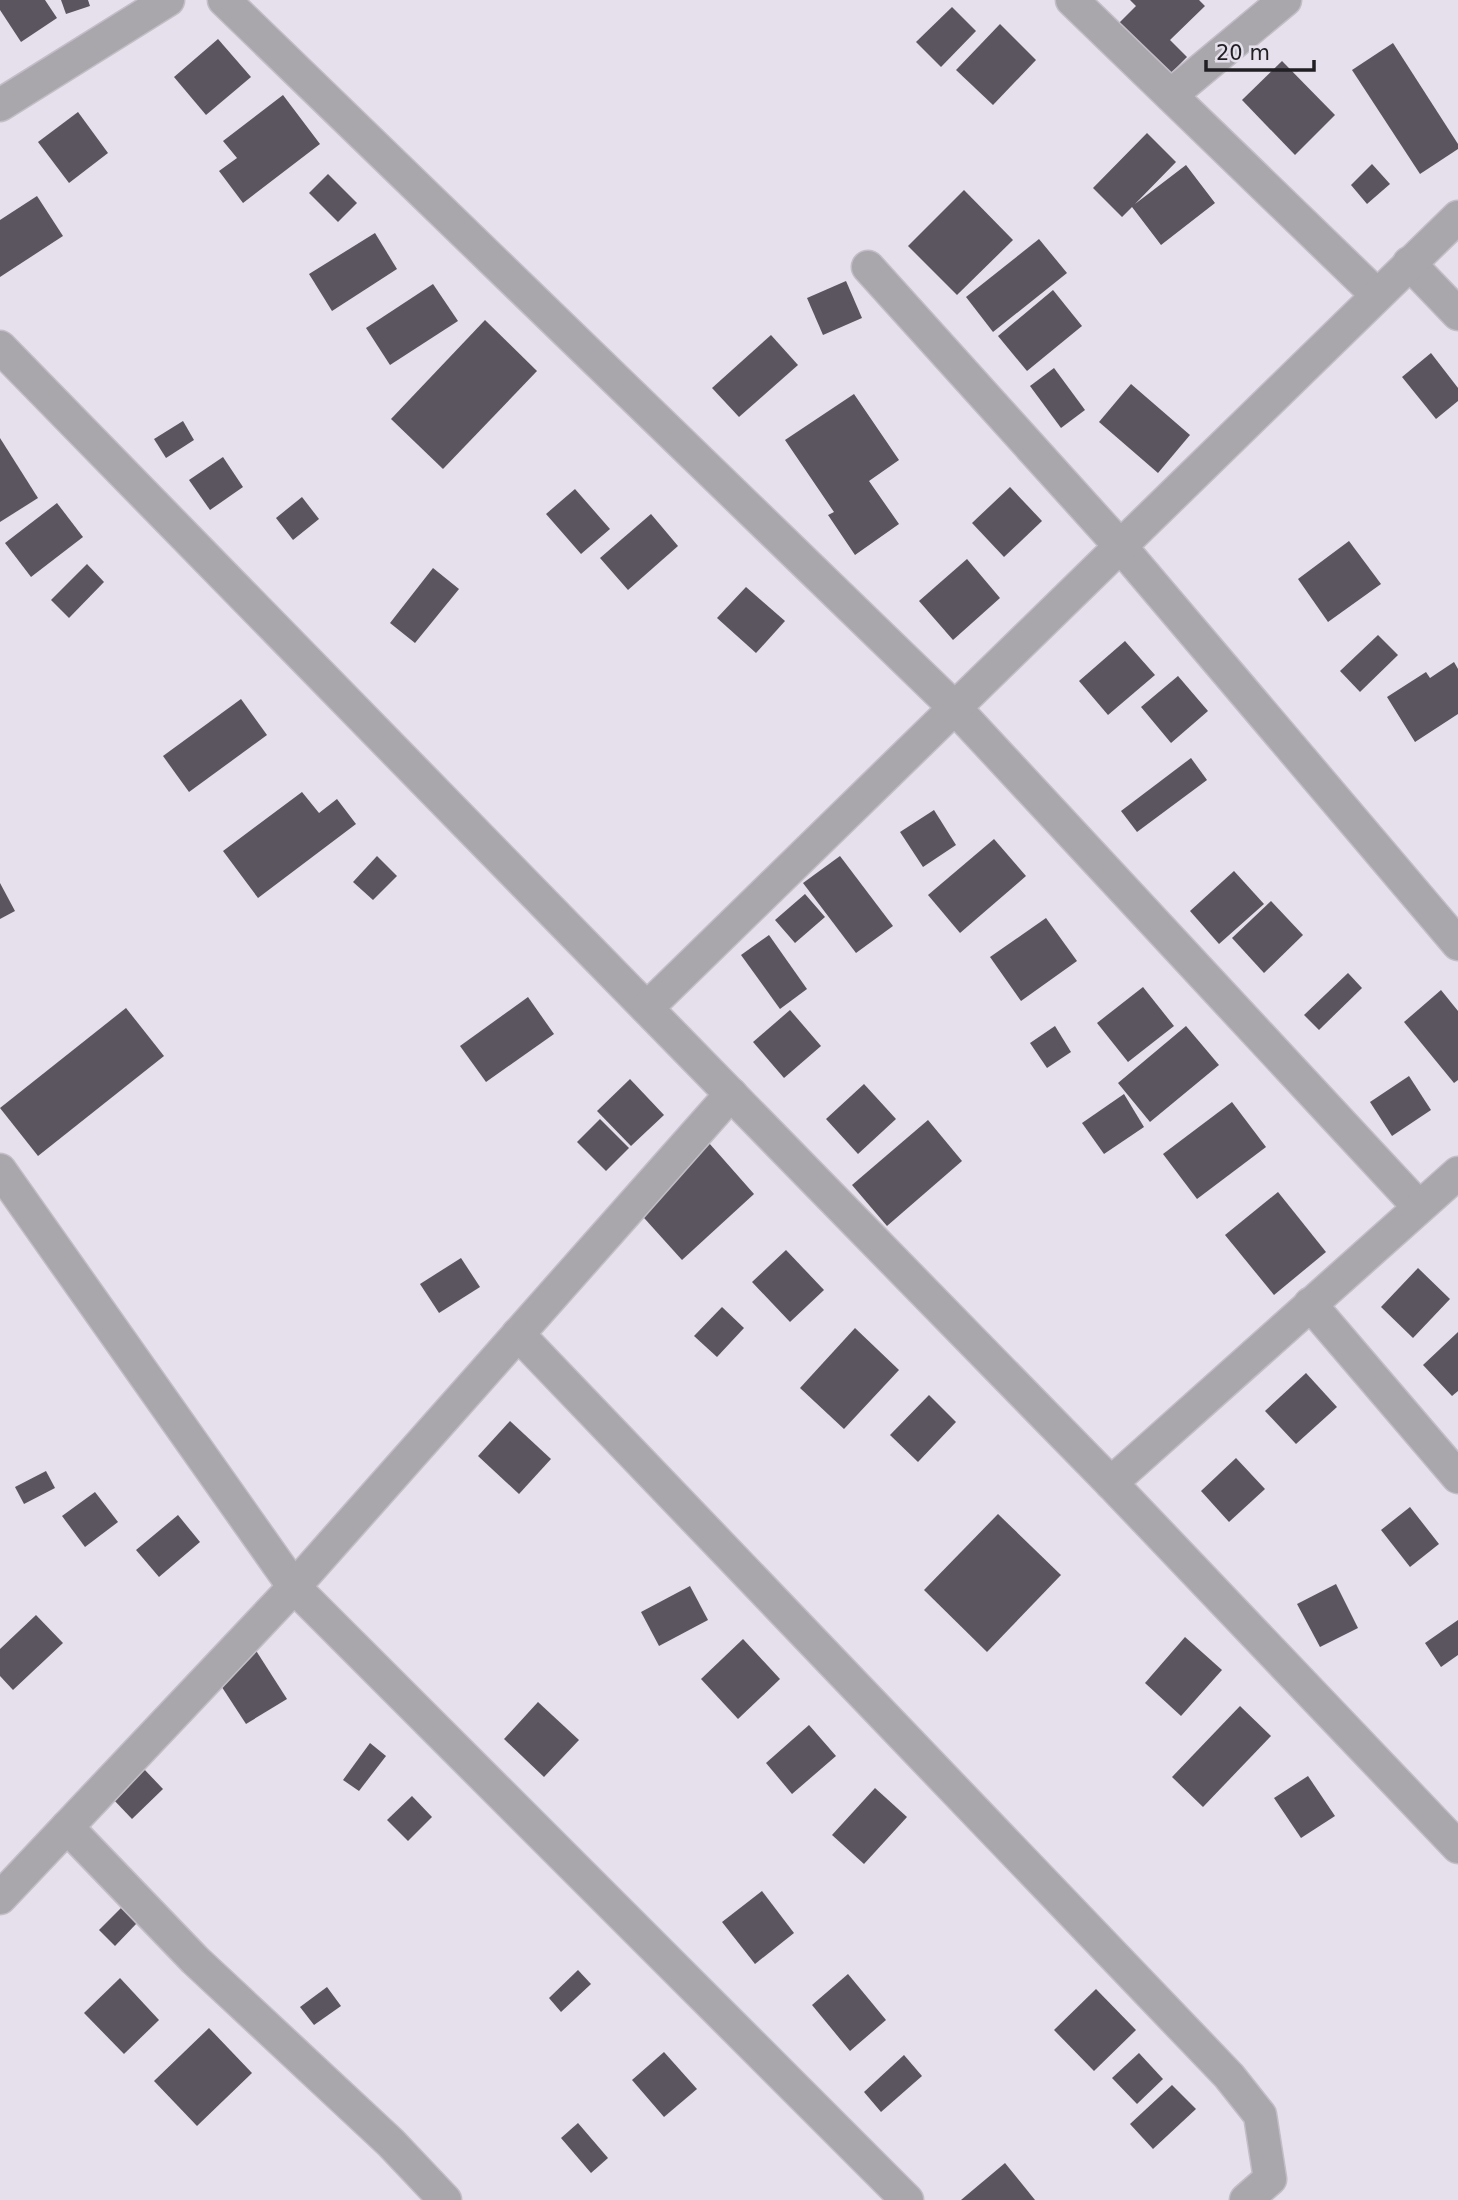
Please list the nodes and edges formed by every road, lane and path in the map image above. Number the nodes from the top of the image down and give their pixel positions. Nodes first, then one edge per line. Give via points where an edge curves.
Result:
1 (168, 0) edge
2 (224, 0) edge
3 (1072, 0) edge
4 (1285, 0) edge
5 (1171, 94) junction
6 (0, 105) edge
7 (1458, 217) edge
8 (1409, 263) junction
9 (868, 267) dead end
10 (1377, 295) junction
11 (1458, 314) edge
12 (0, 347) edge
13 (1121, 547) junction
14 (956, 709) junction
15 (1458, 944) edge
16 (647, 1009) junction
17 (731, 1094) junction
18 (0, 1170) edge
19 (1458, 1173) edge
20 (1419, 1208) junction
21 (1310, 1304) junction
22 (518, 1334) junction
23 (1458, 1477) edge
24 (1111, 1483) junction
25 (294, 1587) junction
26 (67, 1826) junction
27 (1458, 1847) edge
28 (0, 1898) edge
29 (445, 2200) edge
30 (907, 2200) edge
31 (1246, 2200) edge

1 - 6 street
2 - 14 street
3 - 5 street
4 - 5 street
5 - 10 street
7 - 8 street
8 - 10 street
8 - 11 street
9 - 13 street
10 - 13 street
12 - 16 street
13 - 14 street
13 - 15 street
14 - 16 street
14 - 20 street
16 - 17 street
17 - 22 street
17 - 24 street
18 - 25 street
19 - 20 street
20 - 21 street
21 - 23 street
21 - 24 street
22 - 25 street
22 - 31 street via 1230,2076 1260,2115 1270,2179
24 - 27 street
25 - 26 street
25 - 30 street
26 - 28 street
26 - 29 street via 195,1960 391,2143

